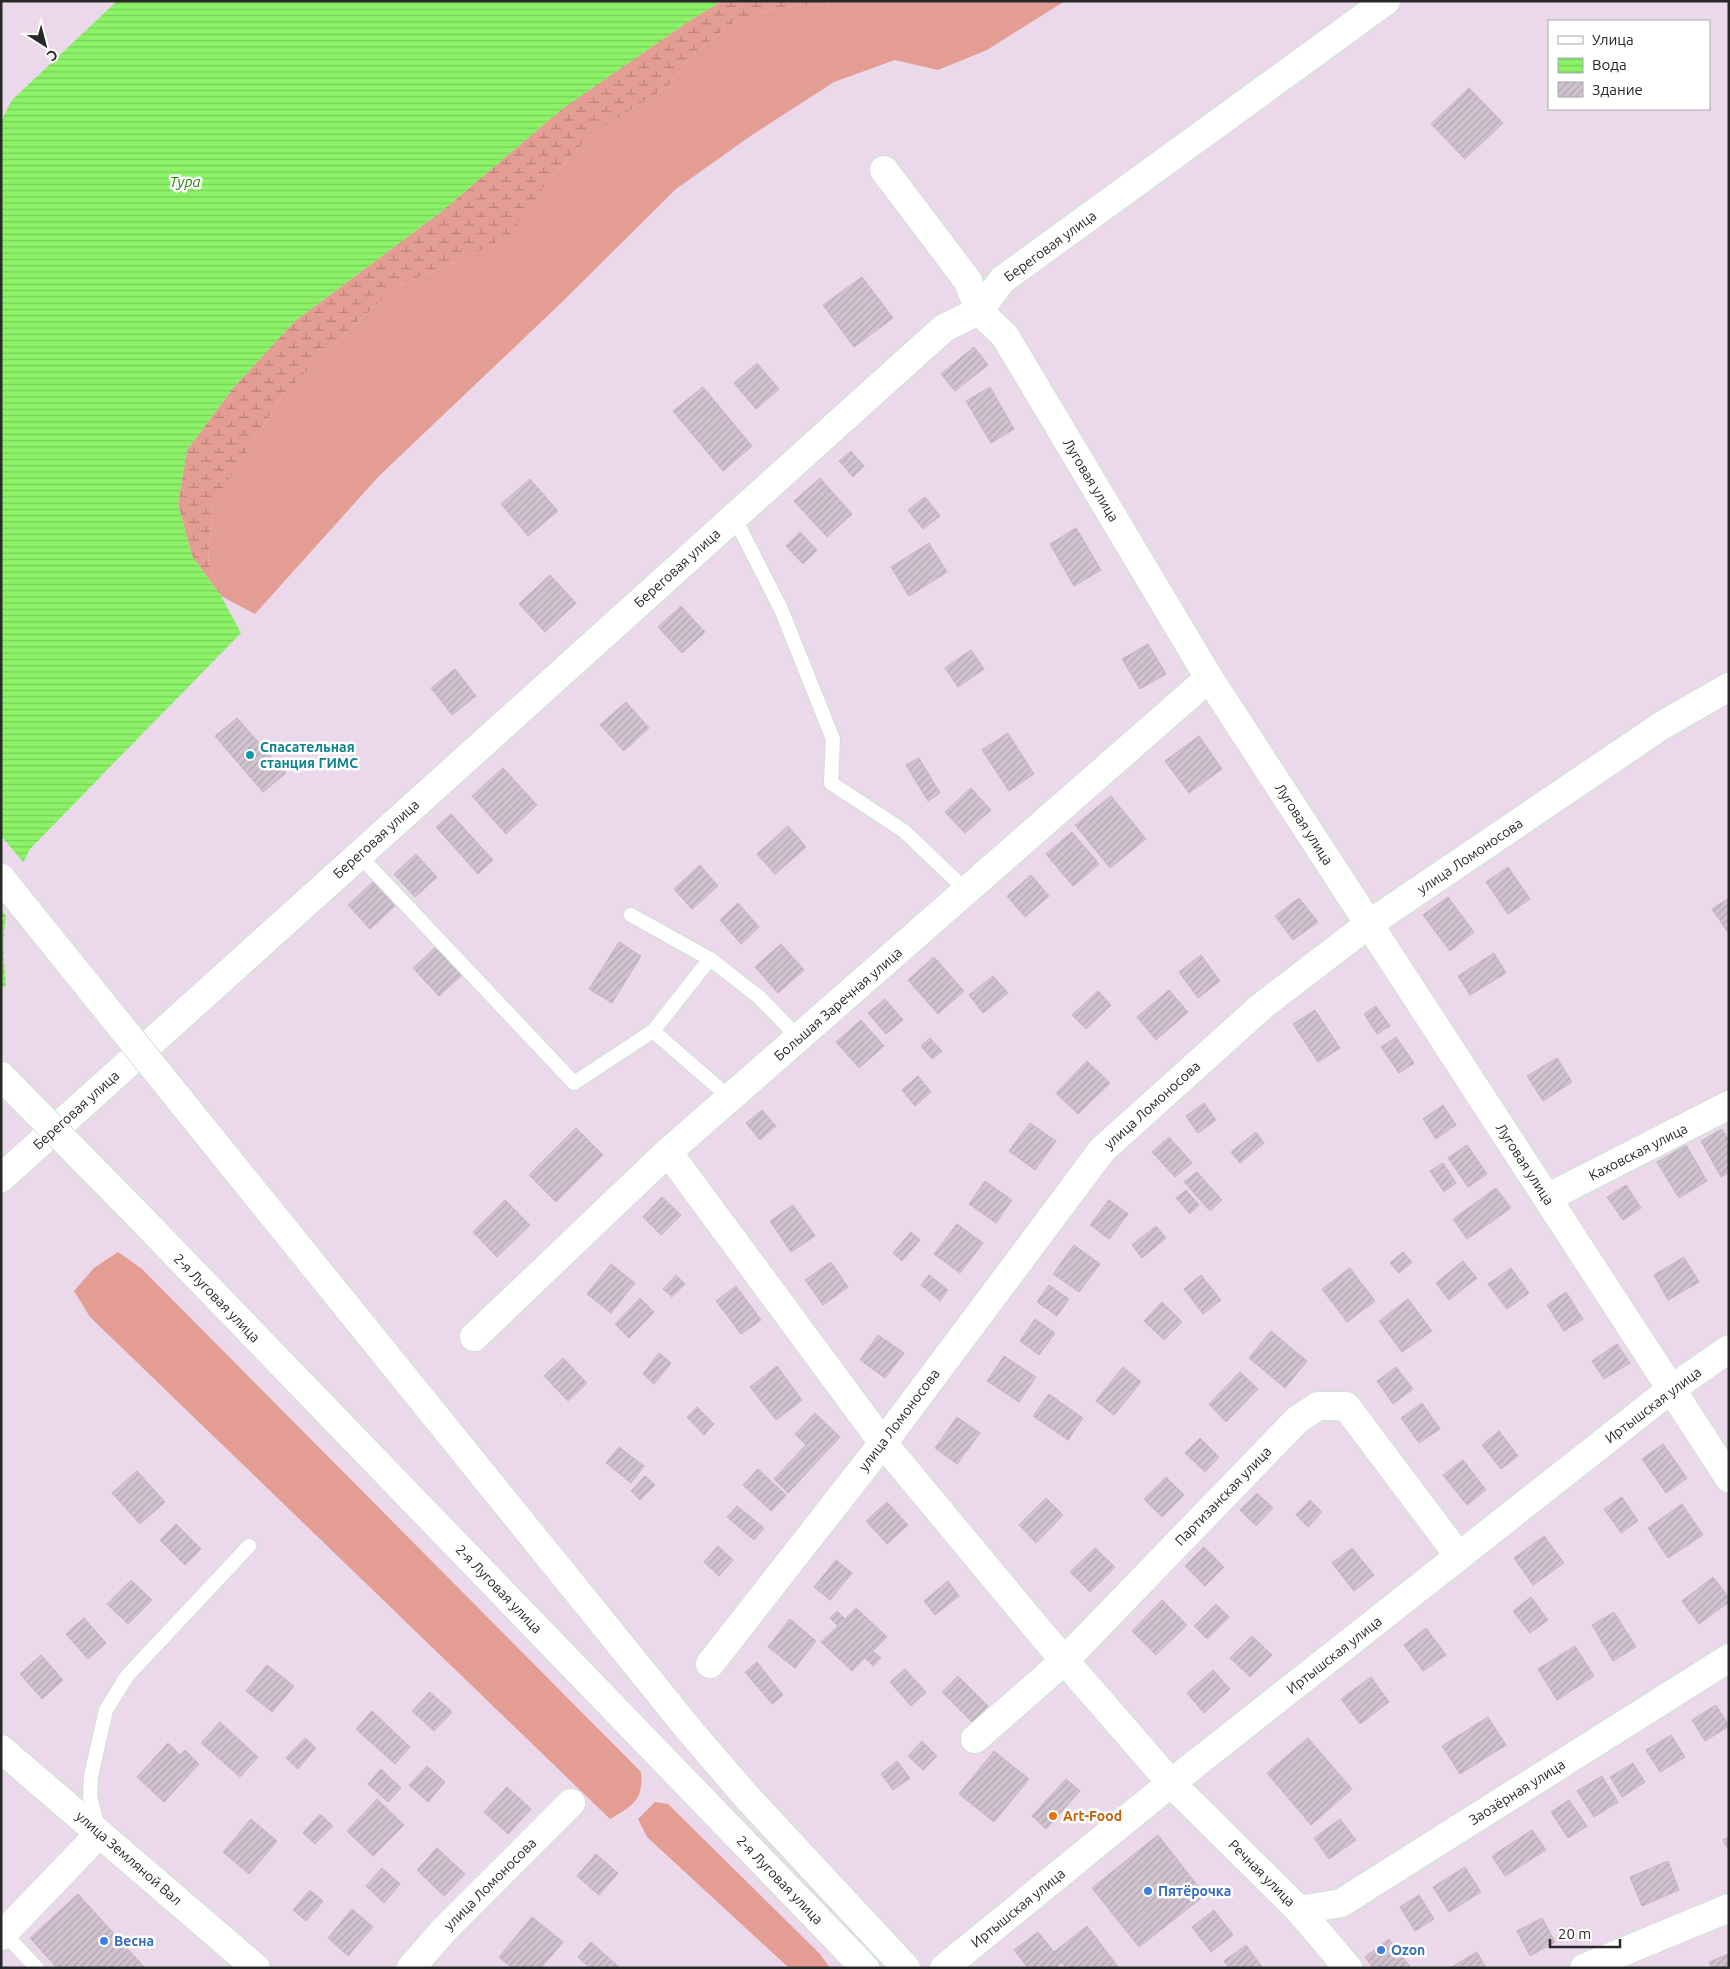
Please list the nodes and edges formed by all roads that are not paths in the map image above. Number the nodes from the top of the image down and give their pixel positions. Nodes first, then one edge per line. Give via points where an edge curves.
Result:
1 (1386, 1) edge
2 (884, 170) dead end
3 (979, 311) junction
4 (734, 517) junction
5 (1209, 678) junction
6 (1729, 687) edge
7 (359, 855) junction
8 (1, 878) edge
9 (967, 891) junction
10 (631, 915) dead end
11 (1369, 924) junction
12 (710, 959) junction
13 (653, 1031) junction
14 (799, 1038) junction
15 (1, 1076) edge
16 (730, 1098) junction
17 (1729, 1106) edge
18 (668, 1152) junction
19 (1, 1178) edge
20 (1547, 1198) junction
21 (474, 1337) dead end
22 (1729, 1349) edge
23 (1670, 1390) junction
24 (883, 1443) junction
25 (1729, 1478) edge
26 (249, 1546) dead end
27 (1459, 1556) junction
28 (1729, 1658) edge
29 (1064, 1661) junction
30 (710, 1664) dead end
31 (975, 1739) dead end
32 (1, 1749) edge
33 (1171, 1783) junction
34 (571, 1803) dead end
35 (99, 1834) junction
36 (1729, 1908) edge
37 (1299, 1910) junction
38 (3, 1935) edge
39 (36, 1968) edge
40 (256, 1968) edge
41 (412, 1968) edge
42 (865, 1968) edge
43 (906, 1968) edge
44 (944, 1968) edge
45 (1348, 1968) edge
46 (1584, 1968) edge

1 - 3 street, Береговая улица via 1002,280
2 - 3 street, Луговая улица via 968,281
3 - 4 street, Береговая улица via 944,328
3 - 5 street, Луговая улица via 1005,336
4 - 7 street, Береговая улица
4 - 9 lane via 781,610 833,739 831,784 904,831
5 - 9 street, Большая Заречная улица
5 - 11 street, Луговая улица
6 - 11 street, улица Ломоносова via 1661,726
7 - 13 lane via 574,1083
7 - 19 street, Береговая улица
8 - 43 street, bridge via 691,1732
9 - 14 street, Большая Заречная улица
10 - 12 lane
11 - 20 street, Луговая улица
11 - 24 street, улица Ломоносова via 1262,1006 1102,1150
12 - 13 lane
12 - 14 lane via 759,997
13 - 16 lane
14 - 16 street, Большая Заречная улица
15 - 42 street, 2-я Луговая улица, bridge
16 - 18 street, Большая Заречная улица
17 - 20 street, Каховская улица
18 - 21 street, Большая Заречная улица
18 - 24 street, Речная улица
20 - 23 street, Луговая улица
22 - 23 street, Иртышская улица
23 - 25 street, Луговая улица
23 - 27 street, Иртышская улица
24 - 29 street, Речная улица
24 - 30 street, улица Ломоносова
26 - 35 lane via 127,1676 106,1710 91,1776 90,1797
27 - 29 street, Партизанская улица via 1346,1406 1318,1406 1296,1420
27 - 33 street, Иртышская улица
28 - 37 street, Заозёрная улица via 1342,1903
29 - 31 street, Партизанская улица
29 - 33 street, Речная улица
32 - 35 street, улица Земляной Вал
33 - 37 street, Речная улица
33 - 44 street, Иртышская улица
34 - 41 street, улица Ломоносова via 443,1931
35 - 38 street
35 - 40 street, улица Земляной Вал
36 - 46 street
37 - 45 street, Речная улица
38 - 39 lane

